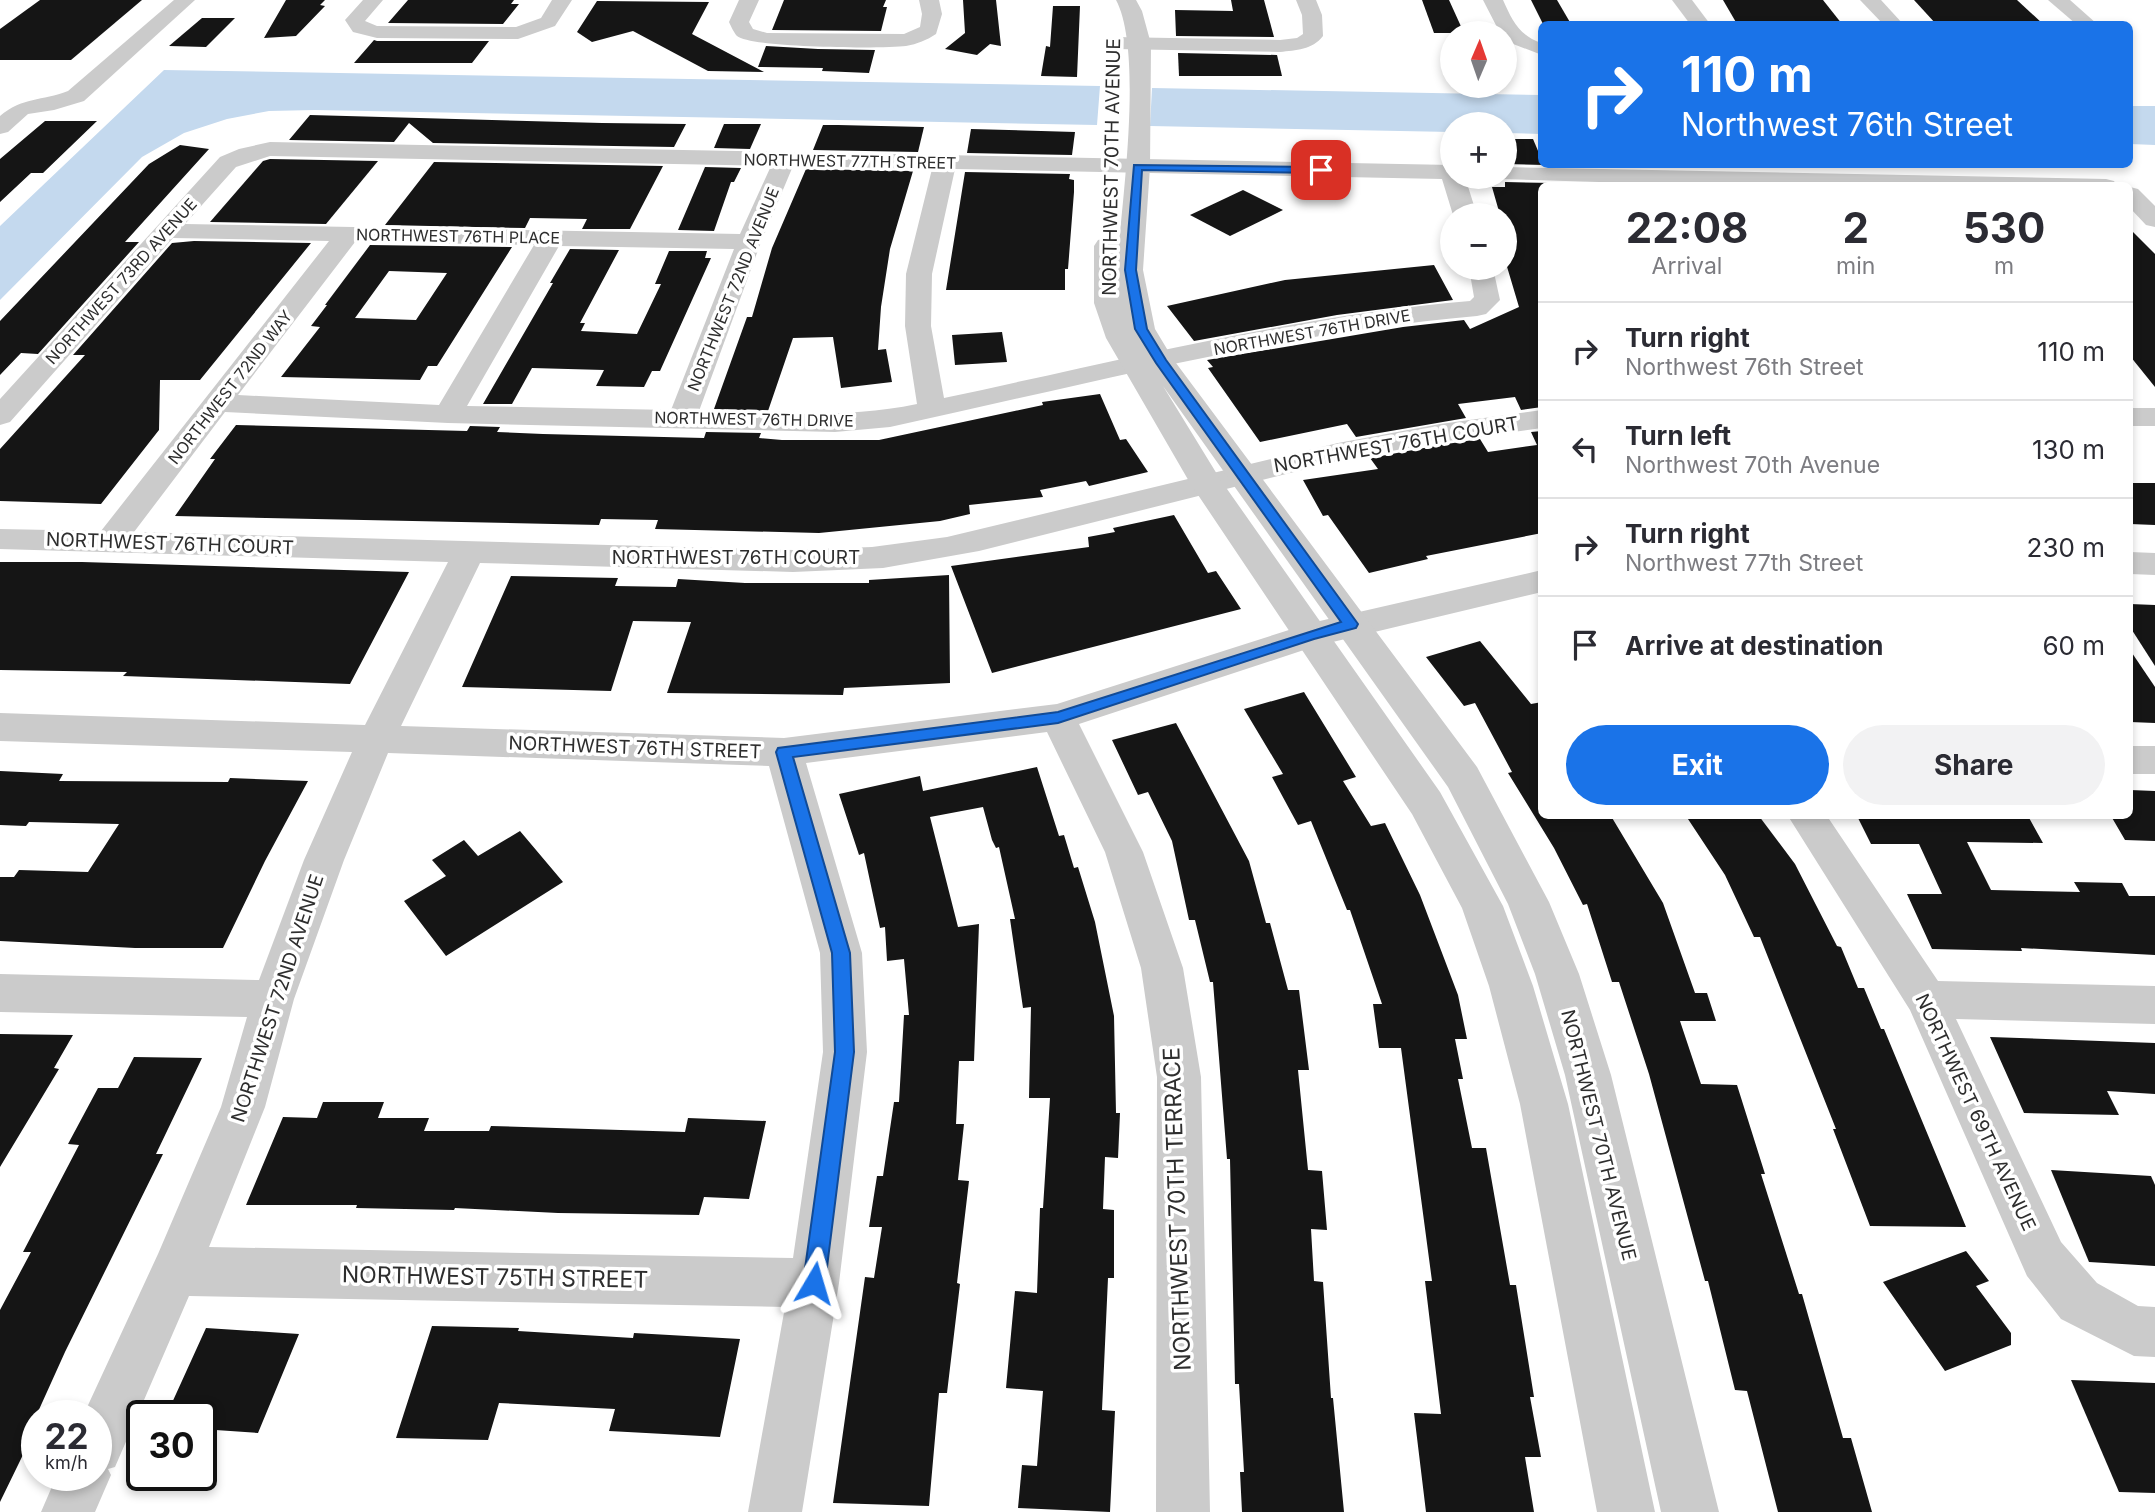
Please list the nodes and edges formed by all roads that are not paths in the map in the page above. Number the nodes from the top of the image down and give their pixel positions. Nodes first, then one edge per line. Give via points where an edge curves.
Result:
1 (185, 0) edge
2 (373, 0) edge
3 (562, 0) edge
4 (749, 0) edge
5 (929, 0) edge
6 (1107, 0) edge
7 (1126, 0) edge
8 (1306, 0) edge
9 (1493, 0) edge
10 (1682, 0) edge
11 (1870, 0) edge
12 (2058, 0) edge
13 (1698, 21) edge
14 (1890, 21) edge
15 (2083, 21) edge
16 (1127, 43) junction
17 (1533, 47) edge
18 (0, 108) edge
19 (22, 108) junction
20 (0, 127) edge
21 (247, 154) joint
22 (785, 159) junction
23 (945, 162) junction
24 (1124, 166) junction
25 (1440, 174) edge
26 (1517, 175) edge
27 (1621, 181) edge
28 (1704, 182) edge
29 (2133, 186) edge
30 (2155, 187) edge
31 (2133, 197) edge
32 (2155, 220) edge
33 (167, 231) junction
34 (348, 234) junction
35 (551, 238) junction
36 (748, 242) junction
37 (1484, 280) edge
38 (1149, 363) junction
39 (217, 403) junction
40 (932, 409) junction
41 (448, 414) junction
42 (0, 416) edge
43 (682, 419) junction
44 (1538, 419) edge
45 (1224, 478) junction
46 (0, 539) edge
47 (111, 540) junction
48 (469, 552) junction
49 (2133, 563) edge
50 (2155, 564) edge
51 (1538, 582) edge
52 (1351, 624) junction
53 (1311, 635) junction
54 (1058, 718) junction
55 (0, 727) edge
56 (377, 737) junction
57 (784, 752) junction
58 (2133, 760) edge
59 (2155, 760) edge
60 (1809, 819) edge
61 (0, 993) edge
62 (273, 999) junction
63 (1926, 999) junction
64 (2155, 1005) edge
65 (175, 1271) junction
66 (814, 1283) junction
67 (2155, 1332) edge
68 (112, 1412) edge
69 (77, 1491) edge
70 (68, 1512) edge
71 (775, 1512) edge
72 (1183, 1512) edge
73 (1626, 1512) edge
74 (1690, 1512) edge

1 - 19 street via 76,96
2 - 3 street via 355,20 360,28 518,33 548,22
4 - 5 street via 739,22 745,33 766,39 904,40 929,30
6 - 16 street, NORTHWEST 70TH AVENUE
7 - 16 street, NORTHWEST 70TH AVENUE via 1132,11
8 - 16 street via 1313,36 1302,43
9 - 17 street via 1511,36
10 - 13 street
11 - 14 street
12 - 15 street
16 - 24 street, NORTHWEST 70TH AVENUE
18 - 19 street
19 - 20 street
21 - 22 street, NORTHWEST 77TH STREET via 270,149
21 - 33 street, NORTHWEST 73RD AVENUE via 228,162
22 - 23 street, NORTHWEST 77TH STREET
22 - 36 street, NORTHWEST 72ND AVENUE
23 - 24 street, NORTHWEST 77TH STREET
23 - 40 street via 919,274 918,326
24 - 25 street, NORTHWEST 77TH STREET
24 - 38 street, NORTHWEST 70TH AVENUE via 1106,264 1108,303 1120,338
26 - 27 street
27 - 28 street
29 - 30 street
31 - 32 street
33 - 34 street, NORTHWEST 76TH PLACE
33 - 42 street, NORTHWEST 73RD AVENUE
34 - 35 street, NORTHWEST 76TH PLACE
34 - 39 street, NORTHWEST 72ND WAY
35 - 36 street, NORTHWEST 76TH PLACE
35 - 41 street
36 - 43 street, NORTHWEST 72ND AVENUE
37 - 38 street, NORTHWEST 76TH DRIVE via 1487,300 1477,308 1315,328
38 - 40 street, NORTHWEST 76TH DRIVE
38 - 45 street, NORTHWEST 70TH AVENUE
39 - 41 street, NORTHWEST 76TH DRIVE
39 - 47 street, NORTHWEST 72ND WAY
40 - 43 street, NORTHWEST 76TH DRIVE via 835,423
41 - 43 street, NORTHWEST 76TH DRIVE
44 - 45 street, NORTHWEST 76TH COURT via 1399,440
45 - 48 street, NORTHWEST 76TH COURT via 976,542 883,557 793,561
45 - 52 street, NORTHWEST 70TH AVENUE
45 - 53 street, NORTHWEST 70TH AVENUE
46 - 47 street, NORTHWEST 76TH COURT
47 - 48 street, NORTHWEST 76TH COURT
48 - 56 street, NORTHWEST 72ND AVENUE
49 - 50 street
51 - 52 street, NORTHWEST 76TH STREET
52 - 53 street, NORTHWEST 76TH STREET
52 - 74 street, NORTHWEST 70TH AVENUE via 1463,778 1528,902 1557,974 1588,1075
53 - 54 street, NORTHWEST 76TH STREET
53 - 73 street, NORTHWEST 70TH AVENUE via 1426,803 1486,918 1511,986 1544,1104
54 - 57 street, NORTHWEST 76TH STREET
54 - 72 street, NORTHWEST 70TH TERRACE via 1124,852 1162,968 1178,1077
55 - 56 street, NORTHWEST 76TH STREET
56 - 57 street, NORTHWEST 76TH STREET
56 - 62 street, NORTHWEST 72ND AVENUE via 324,860
57 - 66 street via 841,953 845,1052
58 - 59 street
60 - 63 street, NORTHWEST 69TH AVENUE
61 - 62 street
62 - 65 street, NORTHWEST 72ND AVENUE via 243,1107
63 - 64 street
63 - 67 street, NORTHWEST 69TH AVENUE via 2043,1259 2079,1301 2134,1331
65 - 66 street, NORTHWEST 75TH STREET
65 - 68 street, NORTHWEST 72ND AVENUE
66 - 71 street
69 - 70 street

